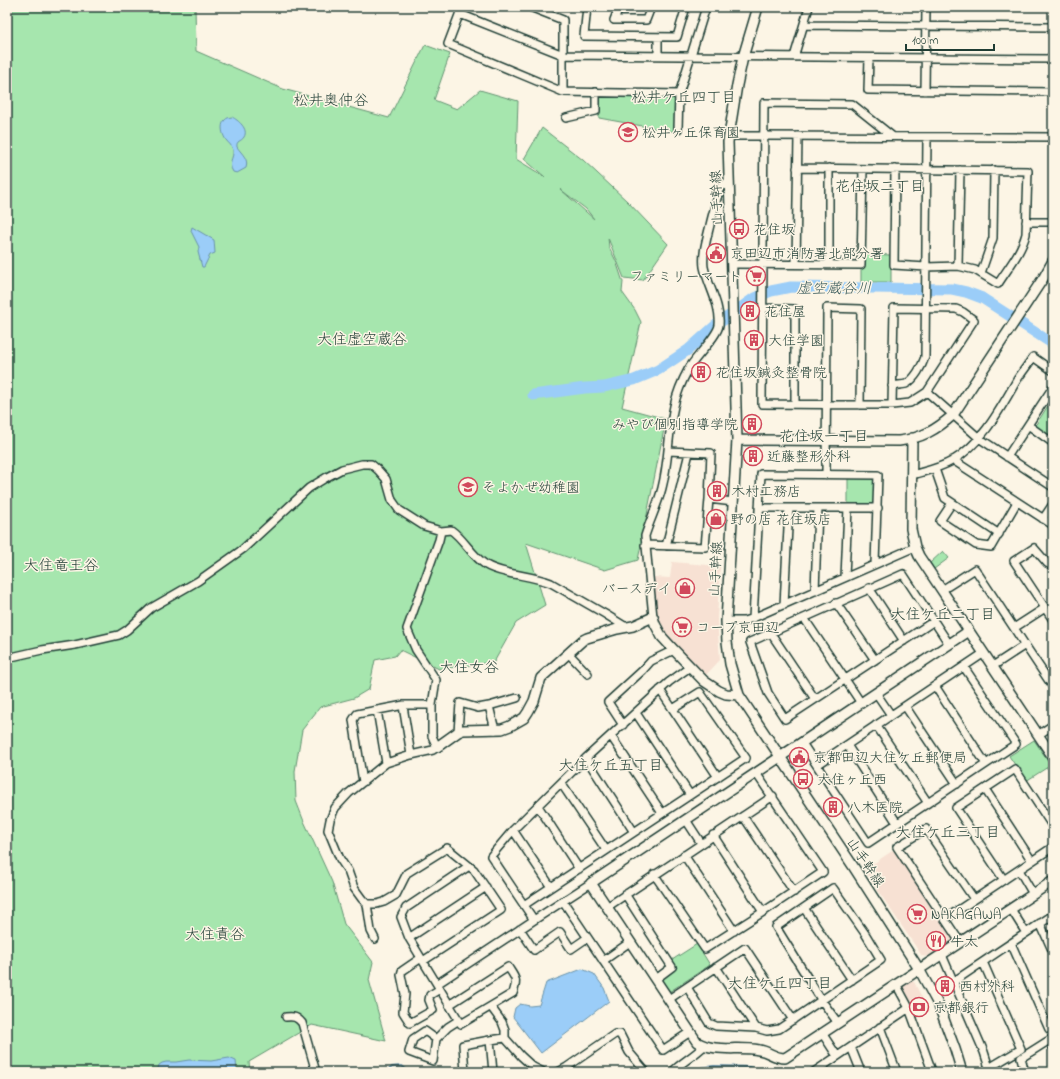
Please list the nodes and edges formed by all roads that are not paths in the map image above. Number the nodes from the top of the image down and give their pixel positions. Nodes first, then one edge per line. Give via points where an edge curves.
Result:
1 (530, 7) edge
2 (586, 7) edge
3 (619, 7) edge
4 (652, 7) edge
5 (686, 7) edge
6 (706, 7) edge
7 (758, 7) edge
8 (810, 7) edge
9 (926, 7) edge
10 (461, 11) edge
11 (804, 25) junction
12 (926, 26) junction
13 (1053, 27) edge
14 (658, 37) junction
15 (563, 55) junction
16 (658, 56) junction
17 (691, 56) junction
18 (743, 57) junction
19 (794, 57) junction
20 (869, 58) junction
21 (926, 58) junction
22 (1053, 59) edge
23 (925, 91) junction
24 (564, 92) junction
25 (596, 92) junction
26 (1053, 92) edge
27 (679, 94) junction
28 (566, 118) dead end
29 (678, 129) dead end
30 (729, 136) junction
31 (764, 136) junction
32 (798, 136) junction
33 (892, 136) junction
34 (927, 136) junction
35 (1053, 137) edge
36 (797, 168) junction
37 (829, 168) junction
38 (863, 169) junction
39 (894, 169) junction
40 (927, 170) junction
41 (960, 170) junction
42 (994, 170) junction
43 (730, 181) junction
44 (1026, 222) junction
45 (1053, 222) edge
46 (1053, 261) edge
47 (732, 264) junction
48 (764, 264) junction
49 (796, 264) junction
50 (829, 264) junction
51 (958, 266) junction
52 (926, 269) junction
53 (981, 273) junction
54 (926, 306) junction
55 (764, 308) junction
56 (1053, 371) edge
57 (892, 386) junction
58 (1053, 387) edge
59 (926, 392) junction
60 (794, 404) junction
61 (827, 404) junction
62 (860, 405) junction
63 (892, 405) junction
64 (953, 415) junction
65 (1028, 425) junction
66 (912, 438) junction
67 (979, 438) junction
68 (737, 440) junction
69 (827, 441) junction
70 (1053, 443) edge
71 (668, 451) junction
72 (688, 453) junction
73 (1007, 457) junction
74 (952, 460) junction
75 (935, 469) junction
76 (826, 475) junction
77 (912, 475) junction
78 (1053, 487) edge
79 (709, 499) junction
80 (733, 502) junction
81 (1017, 502) junction
82 (952, 503) junction
83 (1053, 504) edge
84 (759, 508) junction
85 (789, 508) junction
86 (818, 508) junction
87 (848, 508) junction
88 (878, 508) junction
89 (1043, 519) junction
90 (1053, 525) edge
91 (441, 531) junction
92 (999, 534) junction
93 (646, 545) junction
94 (666, 546) junction
95 (915, 547) junction
96 (875, 564) junction
97 (1053, 566) edge
98 (845, 577) junction
99 (869, 588) junction
100 (942, 590) junction
101 (814, 591) junction
102 (836, 603) junction
103 (784, 604) junction
104 (1045, 608) junction
105 (653, 617) junction
106 (753, 618) junction
107 (804, 618) junction
108 (1053, 620) edge
109 (726, 621) junction
110 (934, 621) junction
111 (626, 627) junction
112 (1014, 628) junction
113 (969, 631) junction
114 (770, 632) junction
115 (904, 641) junction
116 (950, 644) junction
117 (1025, 645) junction
118 (674, 650) junction
119 (568, 653) junction
120 (984, 654) junction
121 (7, 658) edge
122 (875, 660) junction
123 (993, 666) junction
124 (690, 667) junction
125 (964, 667) junction
126 (588, 674) dead end
127 (845, 680) junction
128 (934, 686) junction
129 (1053, 687) edge
130 (660, 690) junction
131 (876, 693) junction
132 (739, 695) junction
133 (517, 698) dead end
134 (815, 699) junction
135 (861, 703) junction
136 (432, 705) junction
137 (402, 706) junction
138 (489, 706) junction
139 (905, 706) junction
140 (674, 709) junction
141 (377, 710) junction
142 (636, 713) junction
143 (891, 715) junction
144 (623, 725) junction
145 (876, 725) junction
146 (1053, 725) edge
147 (495, 730) junction
148 (458, 732) junction
149 (1038, 735) junction
150 (611, 736) junction
151 (802, 742) junction
152 (847, 745) junction
153 (437, 747) junction
154 (411, 755) junction
155 (780, 757) junction
156 (1053, 757) edge
157 (586, 758) junction
158 (386, 763) junction
159 (986, 764) junction
160 (817, 765) junction
161 (756, 773) junction
162 (718, 777) junction
163 (363, 782) junction
164 (561, 783) junction
165 (957, 784) junction
166 (985, 789) junction
167 (690, 795) junction
168 (773, 796) junction
169 (928, 803) junction
170 (538, 806) junction
171 (662, 813) junction
172 (743, 816) junction
173 (686, 820) junction
174 (898, 823) junction
175 (1053, 827) edge
176 (513, 830) junction
177 (634, 832) junction
178 (713, 835) junction
179 (701, 843) junction
180 (1053, 847) edge
181 (606, 850) junction
182 (684, 855) junction
183 (1032, 861) junction
184 (469, 866) junction
185 (579, 869) junction
186 (1018, 870) junction
187 (654, 874) junction
188 (1004, 880) junction
189 (1053, 881) edge
190 (592, 883) junction
191 (486, 887) junction
192 (551, 887) junction
193 (794, 892) junction
194 (625, 894) junction
195 (1034, 894) junction
196 (974, 899) junction
197 (563, 901) junction
198 (367, 904) junction
199 (524, 905) junction
200 (607, 906) junction
201 (804, 908) junction
202 (1011, 909) junction
203 (763, 912) junction
204 (1053, 915) edge
205 (945, 919) junction
206 (534, 920) junction
207 (1040, 923) junction
208 (520, 929) junction
209 (734, 931) junction
210 (1026, 933) junction
211 (409, 938) junction
212 (587, 938) junction
213 (375, 939) dead end
214 (630, 942) junction
215 (960, 942) junction
216 (1011, 943) junction
217 (1053, 952) edge
218 (942, 955) junction
219 (422, 960) junction
220 (603, 961) junction
221 (983, 962) junction
222 (716, 967) junction
223 (919, 969) junction
224 (656, 980) junction
225 (852, 980) junction
226 (953, 982) junction
227 (896, 984) junction
228 (438, 986) junction
229 (687, 986) junction
230 (668, 999) junction
231 (822, 1001) junction
232 (450, 1005) junction
233 (491, 1007) junction
234 (909, 1008) junction
235 (286, 1017) dead end
236 (458, 1020) junction
237 (793, 1020) junction
238 (838, 1023) junction
239 (1053, 1026) edge
240 (880, 1027) junction
241 (756, 1028) junction
242 (690, 1032) junction
243 (822, 1033) junction
244 (505, 1038) junction
245 (436, 1039) junction
246 (490, 1040) junction
247 (704, 1046) junction
248 (851, 1047) junction
249 (1053, 1047) edge
250 (837, 1056) junction
251 (568, 1070) edge
252 (822, 1070) edge
253 (990, 1070) edge
254 (644, 1071) edge
255 (316, 1072) edge
256 (465, 1072) edge
257 (493, 1072) edge
258 (543, 1072) edge
259 (558, 1072) edge
260 (672, 1072) edge
261 (814, 1072) edge
262 (861, 1072) edge
263 (898, 1072) edge
264 (928, 1072) edge
265 (962, 1072) edge
266 (1025, 1072) edge

1 - 15 street via 563,20
2 - 14 street via 584,36
3 - 4 street via 614,20 646,20
5 - 14 street via 676,37
6 - 17 street
7 - 18 street, 山手幹線
8 - 11 street
9 - 12 street
10 - 15 street
10 - 24 street via 448,44
11 - 12 street
11 - 19 street
12 - 13 street
12 - 21 street
14 - 16 street
15 - 16 street
15 - 24 street
16 - 17 street
17 - 18 street
17 - 27 street
18 - 19 street
18 - 30 street, 山手幹線
19 - 20 street
20 - 21 street
20 - 23 street via 868,90
21 - 22 street
21 - 23 street
23 - 26 street
24 - 25 street
25 - 27 street
25 - 28 street via 596,111
27 - 29 street
30 - 31 street
30 - 43 street, 山手幹線
31 - 32 street
31 - 33 street via 764,103 852,104
31 - 48 street
32 - 33 street
32 - 36 street
33 - 34 street
34 - 35 street
34 - 40 street
36 - 37 street
36 - 49 street
37 - 38 street
37 - 50 street
38 - 39 street
38 - 50 street via 861,265
39 - 40 street
39 - 52 street via 894,265
40 - 41 street
40 - 52 street
41 - 42 street
41 - 51 street
42 - 44 street via 1028,171
42 - 53 street via 993,238
43 - 47 street, 山手幹線
43 - 71 street via 720,187 704,253 704,266 719,316 719,327 690,365 681,384 674,408
44 - 45 street
44 - 53 street via 1023,243 998,284
46 - 64 street
47 - 48 street
47 - 68 street, 山手幹線
48 - 49 street
48 - 55 street
49 - 50 street
51 - 52 street
51 - 53 street
52 - 54 street
54 - 57 street via 925,357 922,365 914,377 905,384
54 - 57 street via 894,308
54 - 59 street via 956,309 974,320
55 - 60 street via 795,309
55 - 60 street via 762,404
56 - 67 street via 1033,357
57 - 63 street
58 - 65 street
59 - 63 street via 910,403
59 - 64 street
60 - 61 street
61 - 62 street
61 - 62 street via 827,308 861,308
61 - 69 street
62 - 63 street
64 - 66 street via 936,429
64 - 67 street
65 - 70 street
65 - 73 street
66 - 69 street
66 - 77 street
67 - 73 street
67 - 74 street via 965,452
68 - 69 street
68 - 80 street, 山手幹線
69 - 76 street
71 - 72 street
71 - 93 street via 662,488 645,536
72 - 79 street via 711,454
72 - 94 street
73 - 78 street
74 - 75 street
74 - 81 street
75 - 77 street
75 - 82 street via 945,498
76 - 84 street via 761,474
76 - 88 street via 878,475
77 - 95 street via 912,529
79 - 80 street
79 - 94 street via 705,547
80 - 109 street, 山手幹線
81 - 89 street
81 - 92 street
82 - 92 street
82 - 92 street via 940,521 976,545 991,547
83 - 89 street
84 - 85 street
84 - 106 street
85 - 86 street
85 - 103 street
86 - 87 street
86 - 101 street
87 - 88 street
87 - 98 street
88 - 96 street
89 - 90 street
91 - 111 street via 451,530 456,533 473,555 486,566 551,583
91 - 121 street via 424,526 399,510 392,500 386,479 371,464 342,469 309,488 243,549 198,581 151,608 119,635
91 - 136 street via 407,629 416,650 436,680
93 - 94 street
93 - 105 street
95 - 96 street
95 - 100 street
96 - 98 street
97 - 104 street via 1034,548 1014,561
98 - 101 street
99 - 102 street
99 - 110 street via 902,574
99 - 115 street
100 - 112 street via 975,569
100 - 113 street
101 - 103 street
102 - 107 street
102 - 122 street
103 - 106 street
104 - 108 street
104 - 112 street
105 - 111 street
105 - 118 street via 659,632
106 - 109 street
107 - 114 street
107 - 127 street
109 - 132 street, 山手幹線 via 730,664
110 - 115 street
110 - 116 street
111 - 119 street via 587,638
112 - 117 street
113 - 116 street
113 - 120 street
114 - 134 street
114 - 134 street via 750,642 768,693 785,719
115 - 122 street
116 - 131 street
117 - 123 street
117 - 129 street
118 - 124 street
118 - 144 street via 651,661 608,702
119 - 126 street
119 - 147 street via 541,678 534,701 524,718 510,726
120 - 123 street
120 - 125 street
122 - 127 street
123 - 149 street
124 - 130 street
124 - 132 street via 719,692
125 - 128 street
125 - 159 street via 1016,744
127 - 134 street
127 - 135 street
128 - 139 street
128 - 159 street
130 - 140 street
130 - 142 street
131 - 135 street
131 - 143 street
132 - 155 street, 山手幹線
133 - 138 street
135 - 151 street
136 - 137 street
136 - 153 street via 432,736
137 - 141 street
137 - 154 street
138 - 147 street
138 - 148 street via 478,708 460,703
139 - 143 street
139 - 165 street
140 - 162 street
140 - 162 street via 700,692 746,758
141 - 158 street
141 - 163 street via 357,714 353,720
142 - 144 street
142 - 167 street
143 - 145 street
144 - 150 street
145 - 152 street
145 - 169 street
146 - 149 street
147 - 148 street
148 - 153 street
149 - 156 street
150 - 157 street
150 - 171 street
151 - 155 street
151 - 160 street
152 - 160 street
152 - 174 street
153 - 154 street
154 - 158 street
155 - 161 street
155 - 223 street, 山手幹線
157 - 164 street
157 - 177 street
158 - 163 street
159 - 165 street
160 - 174 street via 868,843
161 - 168 street
161 - 173 street
162 - 167 street
163 - 198 street via 336,808 328,830 354,888
164 - 170 street
164 - 181 street
165 - 169 street
166 - 175 street via 1015,769
166 - 183 street
166 - 188 street via 956,808
167 - 171 street
168 - 172 street
168 - 193 street via 822,872
169 - 174 street
170 - 176 street
170 - 185 street
171 - 177 street
172 - 178 street
172 - 193 street
173 - 179 street
173 - 190 street
176 - 192 street
176 - 199 street via 491,856
177 - 181 street
178 - 179 street
178 - 203 street
179 - 182 street
180 - 183 street
181 - 185 street
182 - 187 street
182 - 209 street
183 - 186 street
184 - 191 street
184 - 198 street via 447,848 407,873 396,895 384,902
184 - 211 street via 406,908 401,918
185 - 192 street
186 - 188 street
186 - 195 street
187 - 194 street
187 - 209 street via 705,950
188 - 196 street
189 - 195 street
190 - 197 street
190 - 200 street
191 - 211 street
191 - 219 street via 501,910
192 - 199 street
193 - 203 street
194 - 200 street
194 - 224 street via 672,967
195 - 202 street
196 - 205 street
196 - 205 street via 926,829 897,847
197 - 206 street
197 - 212 street
198 - 213 street via 371,931
199 - 206 street
200 - 214 street
201 - 225 street
201 - 225 street via 833,888 866,936 881,960
201 - 231 street via 776,927
202 - 210 street
202 - 215 street
203 - 209 street
204 - 207 street
205 - 215 street
206 - 208 street
207 - 210 street
207 - 217 street
208 - 212 street via 534,950 560,932 571,949
208 - 228 street
210 - 216 street
211 - 219 street
212 - 220 street
214 - 220 street
214 - 224 street
215 - 218 street
216 - 221 street
216 - 239 street via 1049,1029
218 - 223 street
218 - 226 street
219 - 228 street
219 - 228 street via 402,971 401,976 405,994 403,1012 410,1023 433,1010 430,995
220 - 242 street via 663,1050
221 - 226 street
221 - 253 street via 1020,1049
222 - 229 street
222 - 237 street via 745,948
222 - 241 street
223 - 227 street
223 - 265 street, 山手幹線 via 939,1006
224 - 230 street
225 - 231 street
226 - 253 street
227 - 234 street
227 - 238 street
228 - 232 street
229 - 230 street
229 - 241 street via 709,1023 716,1026
230 - 242 street
231 - 237 street
231 - 238 street
232 - 233 street via 508,967 516,978 516,986 513,992
232 - 236 street
233 - 236 street via 461,1024
233 - 244 street via 502,1022
234 - 240 street
234 - 264 street via 932,1071
235 - 255 street via 294,1016 302,1023
236 - 245 street
237 - 241 street via 779,1029
238 - 243 street
240 - 248 street
240 - 263 street
242 - 247 street via 697,1042
243 - 247 street via 785,1058 759,1050
243 - 250 street
244 - 246 street
244 - 258 street via 529,1064
245 - 245 street via 425,1030 413,1039 409,1052 433,1061
246 - 256 street via 463,1045
246 - 257 street
247 - 260 street
248 - 250 street
248 - 262 street
249 - 266 street via 1051,1039 1021,1058
250 - 252 street
251 - 254 street via 615,1034 620,1034 629,1052
251 - 259 street
252 - 261 street

